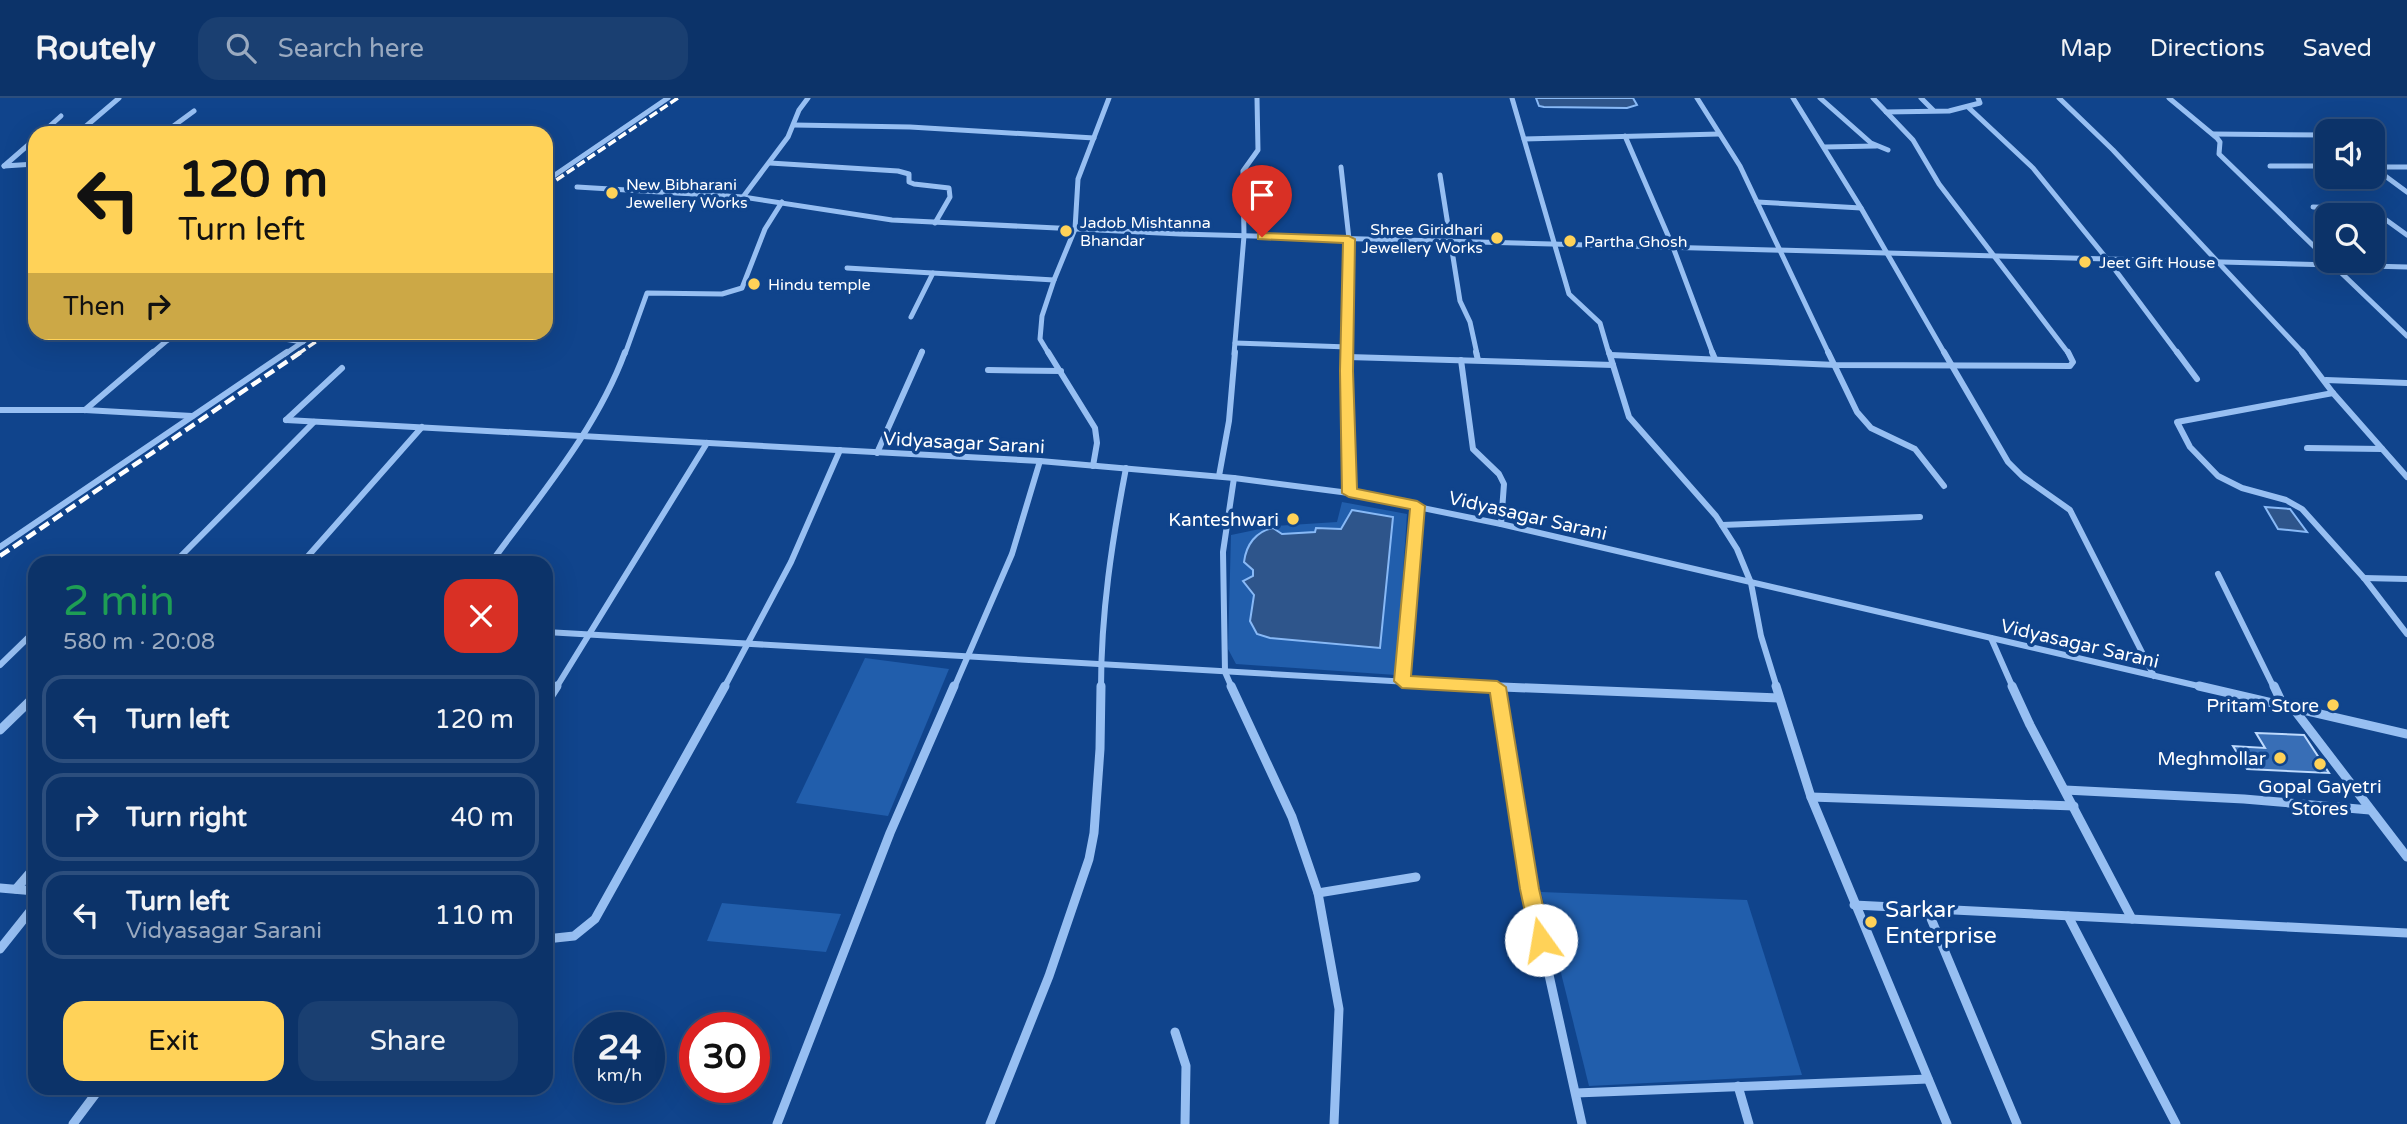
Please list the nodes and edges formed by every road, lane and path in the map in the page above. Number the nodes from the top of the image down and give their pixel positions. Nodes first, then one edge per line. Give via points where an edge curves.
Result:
1 (119, 98) edge
2 (668, 98) edge
3 (808, 98) edge
4 (1110, 98) edge
5 (1257, 98) edge
6 (1504, 98) edge
7 (1512, 98) edge
8 (1697, 98) edge
9 (1793, 98) edge
10 (1820, 98) edge
11 (1873, 98) edge
12 (1922, 98) edge
13 (1978, 98) edge
14 (2059, 98) edge
15 (2169, 98) edge
16 (1969, 108) junction
17 (1933, 110) junction
18 (194, 111) dead end
19 (1886, 112) junction
20 (61, 116) dead end
21 (794, 125) junction
22 (50, 126) edge
23 (86, 126) edge
24 (174, 126) edge
25 (1719, 134) junction
26 (2212, 134) junction
27 (2315, 135) edge
28 (1625, 136) junction
29 (1094, 138) junction
30 (1524, 139) junction
31 (28, 145) edge
32 (1876, 146) junction
33 (1825, 147) junction
34 (1888, 149) dead end
35 (770, 163) junction
36 (28, 165) edge
37 (2270, 166) dead end
38 (2315, 166) edge
39 (2, 167) edge
40 (1341, 167) dead end
41 (2407, 167) edge
42 (1440, 174) dead end
43 (553, 176) edge
44 (577, 187) dead end
45 (2407, 192) edge
46 (743, 197) junction
47 (782, 202) junction
48 (1757, 202) junction
49 (2313, 207) dead end
50 (1861, 208) junction
51 (935, 223) junction
52 (1075, 229) junction
53 (2407, 235) edge
54 (1244, 236) junction
55 (1349, 239) junction
56 (1449, 242) junction
57 (1556, 244) junction
58 (1673, 247) junction
59 (2315, 248) edge
60 (1780, 251) junction
61 (1888, 255) junction
62 (1994, 256) junction
63 (2107, 259) junction
64 (2218, 261) junction
65 (2315, 262) edge
66 (2385, 266) edge
67 (2407, 267) edge
68 (847, 268) dead end
69 (933, 273) junction
70 (2341, 273) edge
71 (1054, 280) junction
72 (911, 317) dead end
73 (2407, 336) edge
74 (168, 340) edge
75 (291, 340) edge
76 (306, 340) edge
77 (303, 342) junction
78 (1235, 343) junction
79 (1348, 347) junction
80 (922, 351) dead end
81 (1611, 355) junction
82 (1348, 356) junction
83 (1715, 359) junction
84 (1461, 360) junction
85 (1478, 360) junction
86 (1613, 365) junction
87 (1836, 365) junction
88 (1953, 367) junction
89 (342, 368) dead end
90 (988, 370) dead end
91 (1061, 371) junction
92 (2197, 379) dead end
93 (2326, 380) junction
94 (2407, 383) edge
95 (2333, 393) junction
96 (0, 410) edge
97 (85, 410) junction
98 (192, 416) junction
99 (314, 422) junction
100 (422, 427) junction
101 (583, 437) junction
102 (707, 443) junction
103 (2307, 447) dead end
104 (2382, 449) junction
105 (839, 450) junction
106 (877, 453) junction
107 (1040, 461) junction
108 (1093, 466) junction
109 (1126, 468) junction
110 (1219, 477) junction
111 (2407, 477) edge
112 (1234, 478) junction
113 (1944, 486) dead end
114 (1349, 493) junction
115 (1417, 506) junction
116 (1920, 517) dead end
117 (1501, 524) junction
118 (1722, 525) junction
119 (0, 547) edge
120 (181, 556) edge
121 (308, 556) edge
122 (496, 556) edge
123 (2218, 574) dead end
124 (2364, 578) junction
125 (2407, 579) edge
126 (1751, 583) junction
127 (553, 632) edge
128 (590, 634) junction
129 (2407, 634) edge
130 (28, 638) edge
131 (1991, 638) junction
132 (750, 642) junction
133 (966, 656) junction
134 (1101, 663) junction
135 (0, 665) edge
136 (1225, 672) junction
137 (2154, 676) junction
138 (1402, 681) junction
139 (1497, 687) junction
140 (553, 692) edge
141 (1779, 698) junction
142 (28, 703) edge
143 (2283, 705) junction
144 (2293, 708) junction
145 (0, 730) edge
146 (2407, 734) edge
147 (2065, 790) junction
148 (1811, 797) junction
149 (2074, 806) junction
150 (2370, 810) junction
151 (2407, 857) edge
152 (28, 875) edge
153 (1416, 877) dead end
154 (0, 888) edge
155 (16, 889) junction
156 (28, 890) edge
157 (1318, 894) junction
158 (1854, 905) junction
159 (1927, 909) junction
160 (28, 914) edge
161 (2068, 916) junction
162 (2132, 919) junction
163 (2407, 933) edge
164 (553, 940) edge
165 (0, 949) edge
166 (1175, 1032) dead end
167 (1928, 1079) junction
168 (1738, 1086) junction
169 (1576, 1093) junction
170 (95, 1095) edge
171 (73, 1124) edge
172 (777, 1124) edge
173 (990, 1124) edge
174 (1185, 1124) edge
175 (1334, 1124) edge
176 (1582, 1124) edge
177 (1749, 1124) edge
178 (1947, 1124) edge
179 (2017, 1124) edge
180 (2176, 1124) edge

1 - 23 street
2 - 43 street
3 - 21 street
4 - 29 street
5 - 54 street via 1258,150 1243,171
6 - 7 street
7 - 30 street
8 - 25 street
9 - 33 street
10 - 32 street
11 - 19 street
12 - 17 street
13 - 16 street via 1980,103
14 - 64 street
15 - 26 street
16 - 17 street
16 - 63 street via 2033,168
17 - 19 street
18 - 24 street
19 - 62 street via 1913,140 1939,184
20 - 22 street
21 - 29 street
21 - 35 street
25 - 28 street
25 - 48 street
26 - 27 street
26 - 59 street via 2220,142 2219,153
28 - 30 street
28 - 58 street
29 - 52 street via 1078,179
30 - 57 street
31 - 39 street
32 - 33 street
32 - 34 street
33 - 50 street
35 - 46 street
35 - 51 street via 898,171 909,174 909,182 914,184 949,188 950,197
36 - 39 street
37 - 38 street
40 - 55 street
41 - 45 street via 2373,167
42 - 56 street
44 - 46 street
46 - 47 street
47 - 51 street via 880,219
47 - 101 street via 765,229 742,288 722,294 647,293 613,386
48 - 50 street
48 - 60 street
49 - 53 street via 2371,209
50 - 61 street
51 - 52 street
52 - 54 street
52 - 71 street
54 - 55 street
54 - 78 street
55 - 56 street
55 - 79 street
56 - 57 street
56 - 85 street
57 - 58 street
57 - 81 street via 1569,294 1600,323
58 - 60 street
58 - 83 street
60 - 61 street
60 - 87 street
61 - 62 street
61 - 88 street
62 - 63 street
62 - 88 street via 2073,362 2062,367
63 - 64 street
63 - 92 street
64 - 65 street
64 - 93 street
66 - 67 street
68 - 69 street
69 - 71 street
69 - 72 street
70 - 73 street
71 - 91 street via 1040,339
74 - 97 street
75 - 77 street
76 - 77 street
77 - 98 street
78 - 79 street
78 - 110 street
79 - 82 street
80 - 106 street
81 - 83 street
81 - 86 street
82 - 84 street
82 - 114 street
83 - 87 street
84 - 85 street
84 - 117 street via 1474,449 1504,484
85 - 86 street
86 - 118 street via 1633,425
87 - 88 street
87 - 113 street via 1865,422 1915,449
88 - 137 street via 2014,471 2070,510
89 - 99 street, Vidyasagar Sarani via 286,420
90 - 91 street
91 - 108 street via 1095,428
93 - 94 street
93 - 95 street
95 - 104 street
95 - 124 street via 2177,422 2212,473 2244,489 2296,504
96 - 97 street
97 - 98 street
98 - 119 street
99 - 100 street, Vidyasagar Sarani
99 - 120 street
100 - 101 street, Vidyasagar Sarani
100 - 121 street
101 - 102 street, Vidyasagar Sarani
101 - 122 street
102 - 105 street, Vidyasagar Sarani
102 - 128 street
103 - 104 street
104 - 111 street
105 - 106 street, Vidyasagar Sarani
105 - 132 street via 791,562
106 - 107 street, Vidyasagar Sarani
107 - 108 street, Vidyasagar Sarani
107 - 133 street via 1012,554
108 - 109 street, Vidyasagar Sarani
109 - 110 street, Vidyasagar Sarani
109 - 134 street via 1110,555
110 - 112 street, Vidyasagar Sarani
112 - 114 street, Vidyasagar Sarani
112 - 136 street via 1223,552
114 - 115 street, Vidyasagar Sarani
115 - 117 street, Vidyasagar Sarani
115 - 138 street
116 - 118 street
117 - 126 street, Vidyasagar Sarani
118 - 126 street
123 - 143 street
124 - 125 street
124 - 129 street
126 - 131 street, Vidyasagar Sarani
126 - 141 street
127 - 128 street
128 - 132 street
128 - 140 street
130 - 135 street
131 - 137 street, Vidyasagar Sarani
131 - 147 street
132 - 133 street
132 - 164 street via 595,919 576,936
133 - 134 street
133 - 172 street via 890,833
134 - 136 street
134 - 173 street via 1100,749 1089,859
136 - 138 street
136 - 157 street via 1292,817
137 - 143 street, Vidyasagar Sarani
138 - 139 street
139 - 141 street
139 - 169 street via 1530,889
141 - 148 street
142 - 145 street
143 - 144 street, Vidyasagar Sarani
144 - 146 street, Vidyasagar Sarani
144 - 150 street
147 - 149 street
147 - 150 street
148 - 149 street
148 - 158 street
149 - 162 street
150 - 151 street
152 - 155 street
153 - 157 street
154 - 155 street
155 - 156 street
157 - 175 street via 1339,1009
158 - 159 street
158 - 167 street
159 - 161 street
159 - 179 street
160 - 165 street
161 - 162 street
161 - 180 street
162 - 163 street
166 - 174 street via 1183,1047 1188,1080
167 - 168 street
167 - 178 street
168 - 169 street
168 - 177 street
169 - 176 street
170 - 171 street

